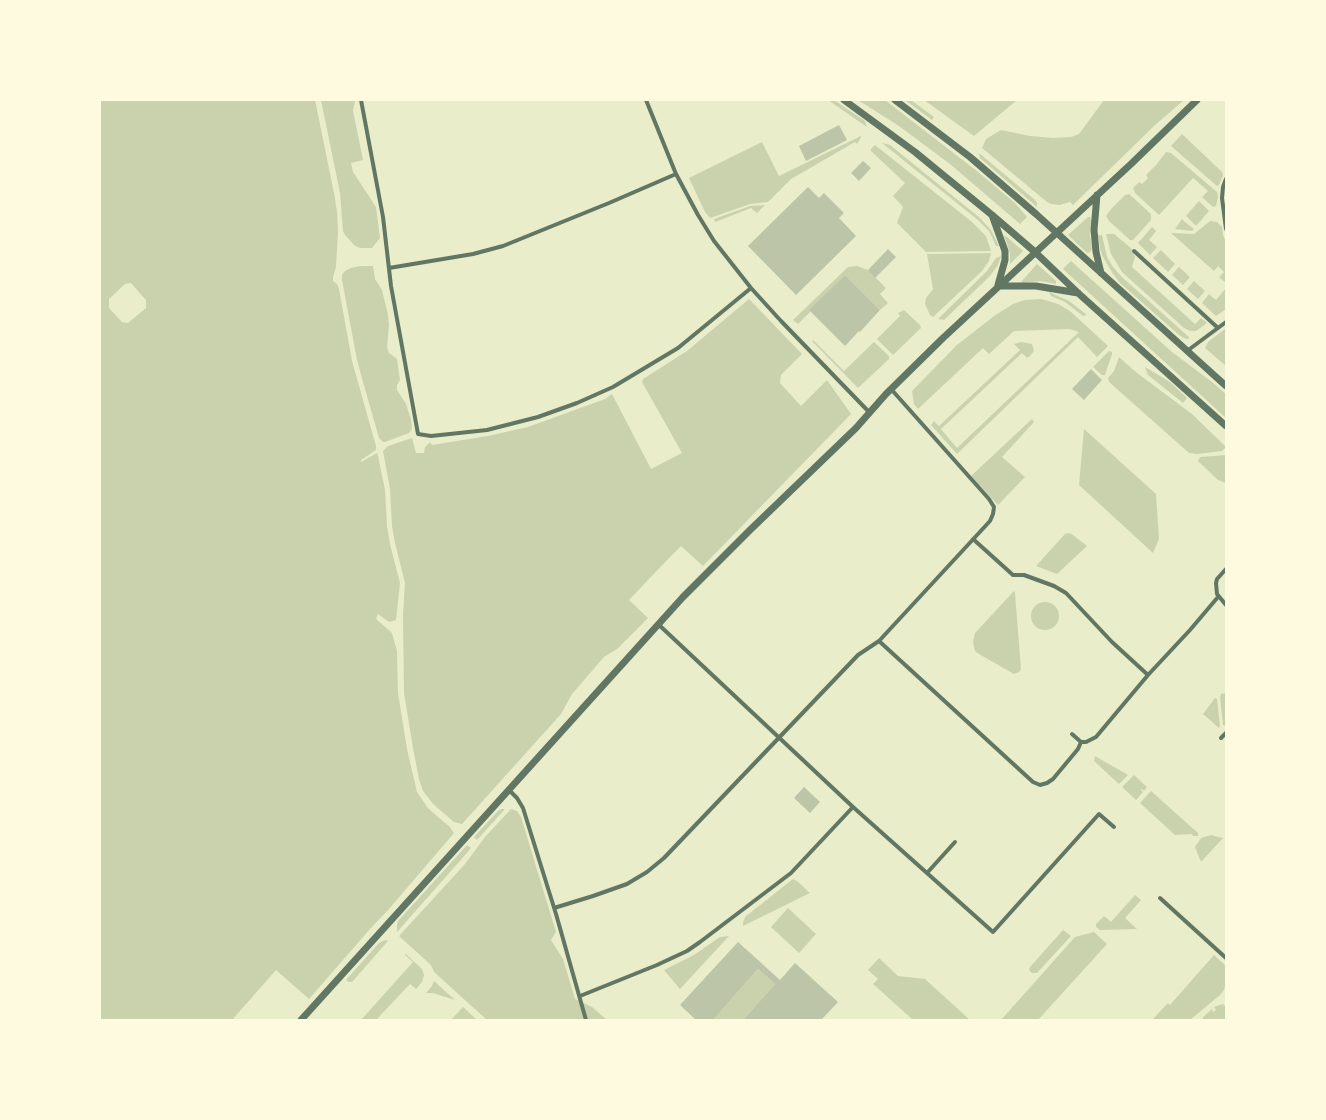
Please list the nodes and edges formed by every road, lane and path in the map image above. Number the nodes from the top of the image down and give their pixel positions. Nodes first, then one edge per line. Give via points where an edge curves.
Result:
1 (361, 100) edge
2 (646, 100) edge
3 (844, 100) edge
4 (895, 100) edge
5 (1196, 100) edge
6 (676, 174) junction
7 (1226, 179) edge
8 (1097, 195) junction
9 (992, 215) junction
10 (1226, 229) edge
11 (1056, 232) junction
12 (1035, 252) junction
13 (1134, 252) dead end
14 (389, 268) junction
15 (1101, 273) junction
16 (998, 286) junction
17 (751, 288) junction
18 (1078, 293) junction
19 (1226, 322) edge
20 (1218, 328) junction
21 (1187, 351) junction
22 (1226, 386) edge
23 (891, 389) junction
24 (871, 413) junction
25 (1226, 426) edge
26 (973, 539) junction
27 (1226, 569) edge
28 (1218, 597) junction
29 (1226, 605) edge
30 (658, 624) junction
31 (880, 641) junction
32 (1148, 675) junction
33 (1226, 733) edge
34 (1072, 734) dead end
35 (1221, 738) dead end
36 (779, 739) junction
37 (1081, 742) junction
38 (509, 790) junction
39 (853, 807) junction
40 (1114, 827) dead end
41 (955, 842) dead end
42 (927, 873) junction
43 (1160, 898) dead end
44 (554, 908) junction
45 (1226, 958) edge
46 (580, 996) junction
47 (301, 1020) edge
48 (586, 1020) edge

1 - 14 street via 383,218
2 - 6 street
3 - 9 street via 910,148
4 - 11 street via 970,157
5 - 8 street
6 - 14 street via 503,246 473,254
6 - 17 street via 714,241
7 - 10 street via 1222,193
8 - 11 street
8 - 15 street via 1094,230
9 - 12 street
9 - 16 street via 1006,251
11 - 12 street
11 - 15 street
12 - 16 street
12 - 18 street
13 - 20 street
14 - 17 street via 418,434 431,436 486,430 538,417 613,387 678,348
15 - 21 street
16 - 18 street via 1036,286
16 - 23 street
17 - 24 street
18 - 25 street
19 - 20 street
20 - 21 street
21 - 22 street
23 - 24 street
23 - 26 street via 994,507 990,521
24 - 30 street
26 - 31 street
26 - 32 street via 1013,576 1024,575 1066,592 1112,642
27 - 28 street via 1217,579
28 - 29 street
28 - 32 street
30 - 36 street
30 - 38 street
31 - 36 street via 858,655
31 - 37 street via 1033,782 1040,785 1053,779
32 - 37 street via 1096,737
33 - 35 street
34 - 37 street
36 - 39 street
36 - 44 street via 664,858 647,872 627,884
38 - 44 street via 523,808
38 - 47 street
39 - 42 street
39 - 46 street via 791,873 700,942 657,966
40 - 42 street via 1099,814 993,932
41 - 42 street
43 - 45 street
44 - 46 street
46 - 48 street

